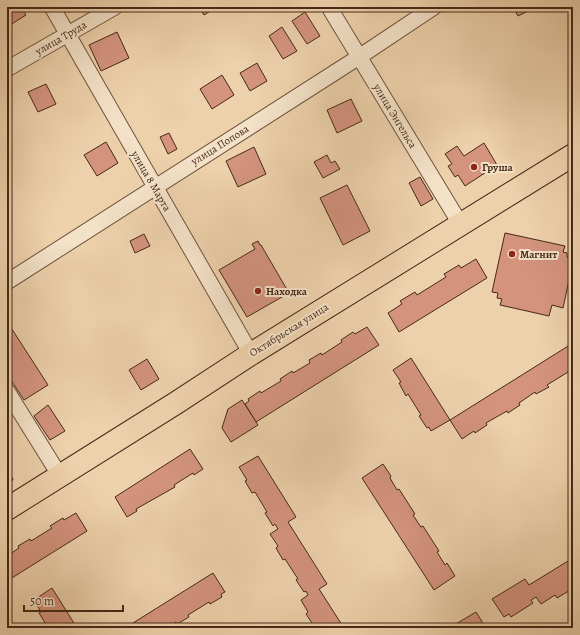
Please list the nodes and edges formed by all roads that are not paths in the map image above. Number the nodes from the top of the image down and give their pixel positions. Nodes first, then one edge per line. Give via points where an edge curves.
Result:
1 (52, 7) edge
2 (115, 7) edge
3 (329, 7) edge
4 (434, 7) edge
5 (67, 35) junction
6 (359, 57) junction
7 (7, 69) edge
8 (573, 155) edge
9 (154, 186) junction
10 (461, 225) junction
11 (7, 282) edge
12 (251, 354) junction
13 (7, 391) edge
14 (60, 476) junction
15 (7, 509) edge

1 - 5 street, улица 8 Марта
2 - 5 street, улица Труда
3 - 6 street, улица Энгельса
4 - 6 street, улица Попова
5 - 7 street, улица Труда
5 - 9 street, улица 8 Марта
6 - 9 street, улица Попова
6 - 10 street, улица Энгельса
8 - 10 main road, Октябрьская улица
9 - 11 street, улица Попова
9 - 12 street, улица 8 Марта
10 - 12 main road, Октябрьская улица
12 - 14 main road, Октябрьская улица
13 - 14 street
14 - 15 main road, Октябрьская улица

